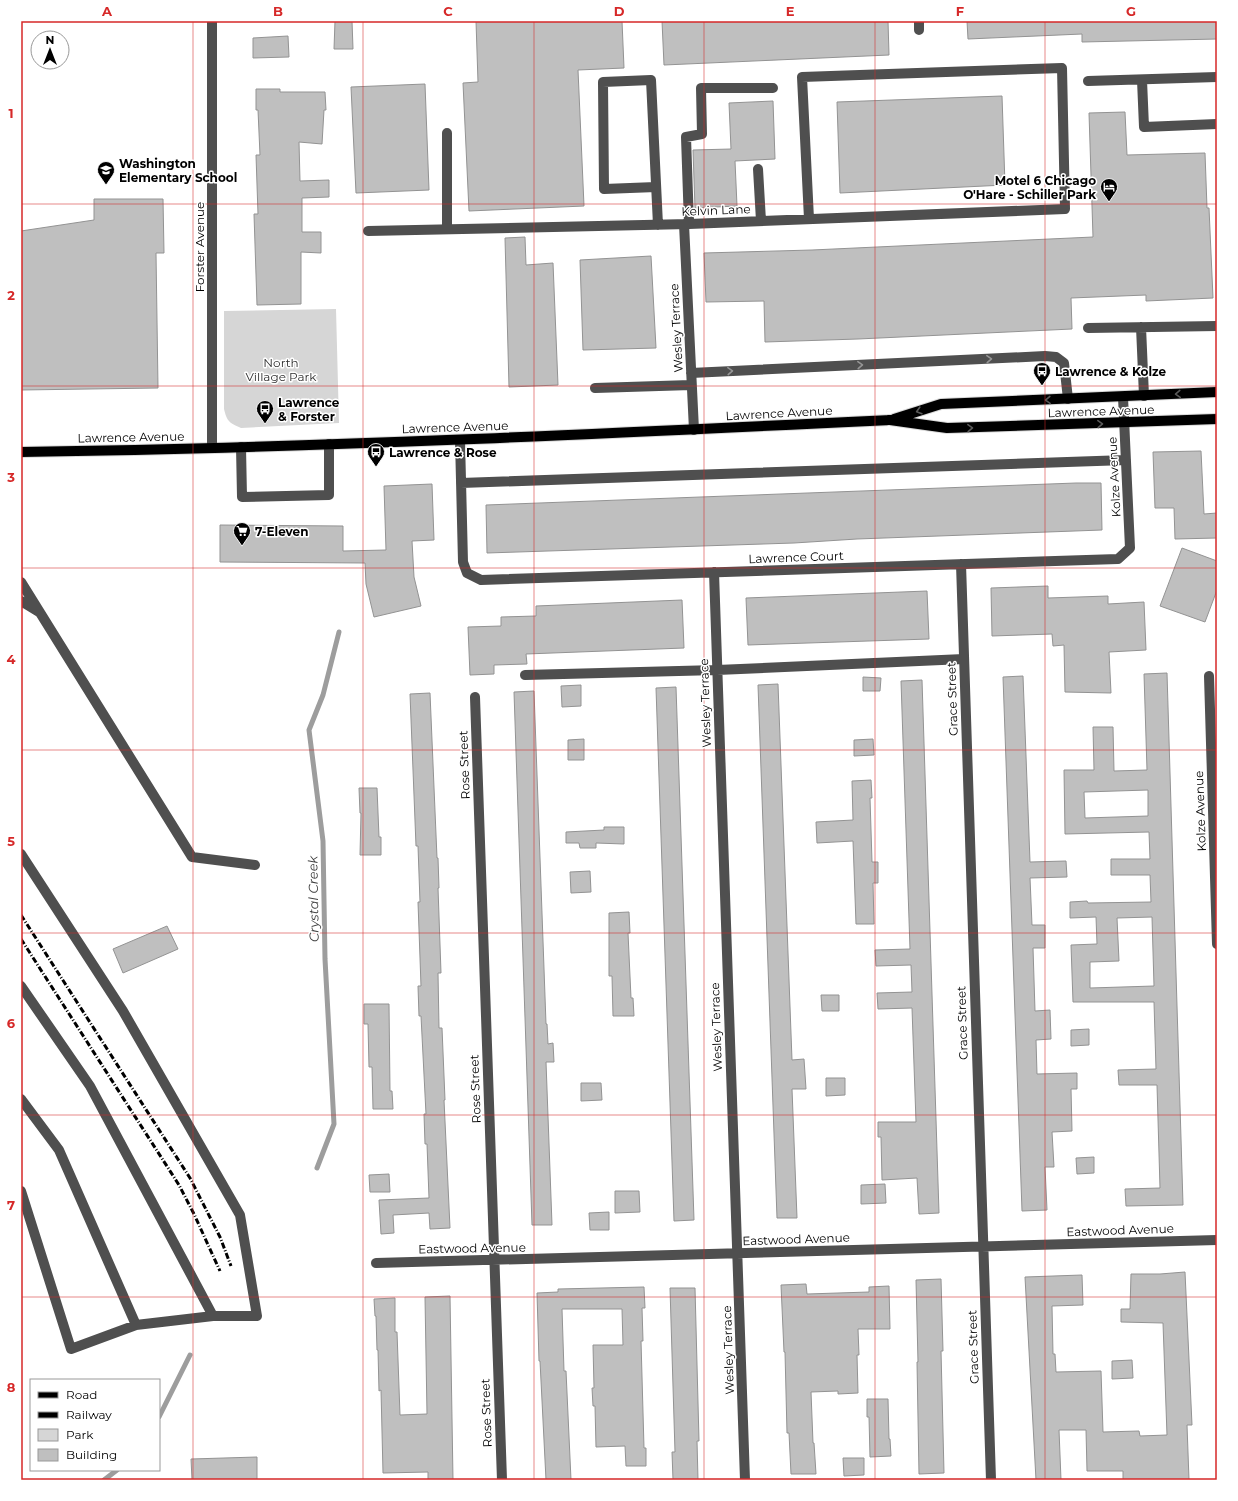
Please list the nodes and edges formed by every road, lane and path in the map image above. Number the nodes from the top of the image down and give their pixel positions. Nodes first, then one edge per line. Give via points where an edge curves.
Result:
1 (212, 21) edge
2 (1217, 78) edge
3 (1142, 80) junction
4 (1088, 81) dead end
5 (773, 88) dead end
6 (1217, 124) edge
7 (447, 133) dead end
8 (758, 169) dead end
9 (656, 187) junction
10 (809, 219) junction
11 (761, 221) junction
12 (686, 224) junction
13 (658, 225) junction
14 (447, 229) junction
15 (368, 231) dead end
16 (1217, 326) edge
17 (1141, 327) junction
18 (1088, 328) dead end
19 (691, 373) junction
20 (692, 385) junction
21 (595, 388) dead end
22 (1217, 392) edge
23 (1144, 396) junction
24 (1123, 397) junction
25 (1068, 399) junction
26 (890, 420) junction
27 (1217, 420) edge
28 (1124, 424) junction
29 (694, 430) junction
30 (460, 440) junction
31 (329, 444) junction
32 (241, 447) junction
33 (212, 448) junction
34 (21, 452) edge
35 (1126, 460) junction
36 (461, 482) junction
37 (1124, 554) joint
38 (961, 564) junction
39 (714, 572) junction
40 (21, 582) edge
41 (21, 601) edge
42 (42, 614) junction
43 (964, 658) junction
44 (717, 670) junction
45 (525, 675) dead end
46 (1209, 676) dead end
47 (475, 697) dead end
48 (21, 854) edge
49 (255, 865) dead end
50 (1217, 944) edge
51 (21, 986) edge
52 (21, 1099) edge
53 (21, 1192) edge
54 (1217, 1240) edge
55 (982, 1246) junction
56 (737, 1254) junction
57 (494, 1260) junction
58 (376, 1263) dead end
59 (213, 1316) junction
60 (136, 1325) junction
61 (502, 1480) edge
62 (745, 1480) edge
63 (991, 1480) edge

1 - 33 street, Forster Avenue
2 - 3 street
3 - 4 street
3 - 6 street via 1144,127
5 - 12 street, Wesley Terrace via 701,88 702,134 686,137
7 - 14 street
8 - 11 street
9 - 9 street via 651,80 603,82 604,189
9 - 13 street
10 - 10 street, Kelvin Lane via 1065,209 1062,68 802,77
10 - 11 street, Kelvin Lane
11 - 12 street, Kelvin Lane
12 - 13 street, Kelvin Lane
12 - 19 street, Wesley Terrace
13 - 14 street, Kelvin Lane
14 - 15 street, Kelvin Lane
16 - 17 street
17 - 18 street
17 - 23 street
19 - 20 street, Wesley Terrace
19 -> 25 street via 1044,356 1056,358 1064,363
20 - 21 street
20 - 29 street, Wesley Terrace
22 -> 23 main road, Lawrence Avenue
23 - 24 main road, Lawrence Avenue
24 - 25 main road, Lawrence Avenue
24 - 28 street, Kolze Avenue
25 -> 26 main road, Lawrence Avenue via 941,404
26 -> 28 main road, Lawrence Avenue via 947,428
26 - 29 main road, Lawrence Avenue
27 - 28 main road, Lawrence Avenue
28 - 35 street, Kolze Avenue
29 - 30 main road, Lawrence Avenue
30 - 31 main road, Lawrence Avenue
30 - 36 street
31 - 32 main road, Lawrence Avenue
31 - 32 street via 329,495 242,497
32 - 33 main road, Lawrence Avenue
33 - 34 main road, Lawrence Avenue
35 - 36 street
35 - 37 street, Kolze Avenue via 1130,548
36 - 39 street, Lawrence Court via 463,562 467,573 481,580
37 - 38 street, Lawrence Court via 1118,560
38 - 39 street, Lawrence Court
38 - 43 street, Grace Street
39 - 44 street, Wesley Terrace
40 - 42 street
41 - 42 street
42 - 49 street via 192,857
43 - 44 street
43 - 55 street, Grace Street
44 - 45 street
44 - 56 street, Wesley Terrace
46 - 50 street, Kolze Avenue
47 - 57 street, Rose Street
48 - 59 street via 123,1011 240,1215 257,1316
51 - 59 street via 90,1086
52 - 60 street via 59,1150
53 - 60 street via 72,1349
54 - 55 street, Eastwood Avenue
55 - 56 street, Eastwood Avenue
55 - 63 street, Grace Street
56 - 57 street, Eastwood Avenue
56 - 62 street, Wesley Terrace
57 - 58 street, Eastwood Avenue
57 - 61 street, Rose Street
59 - 60 street

